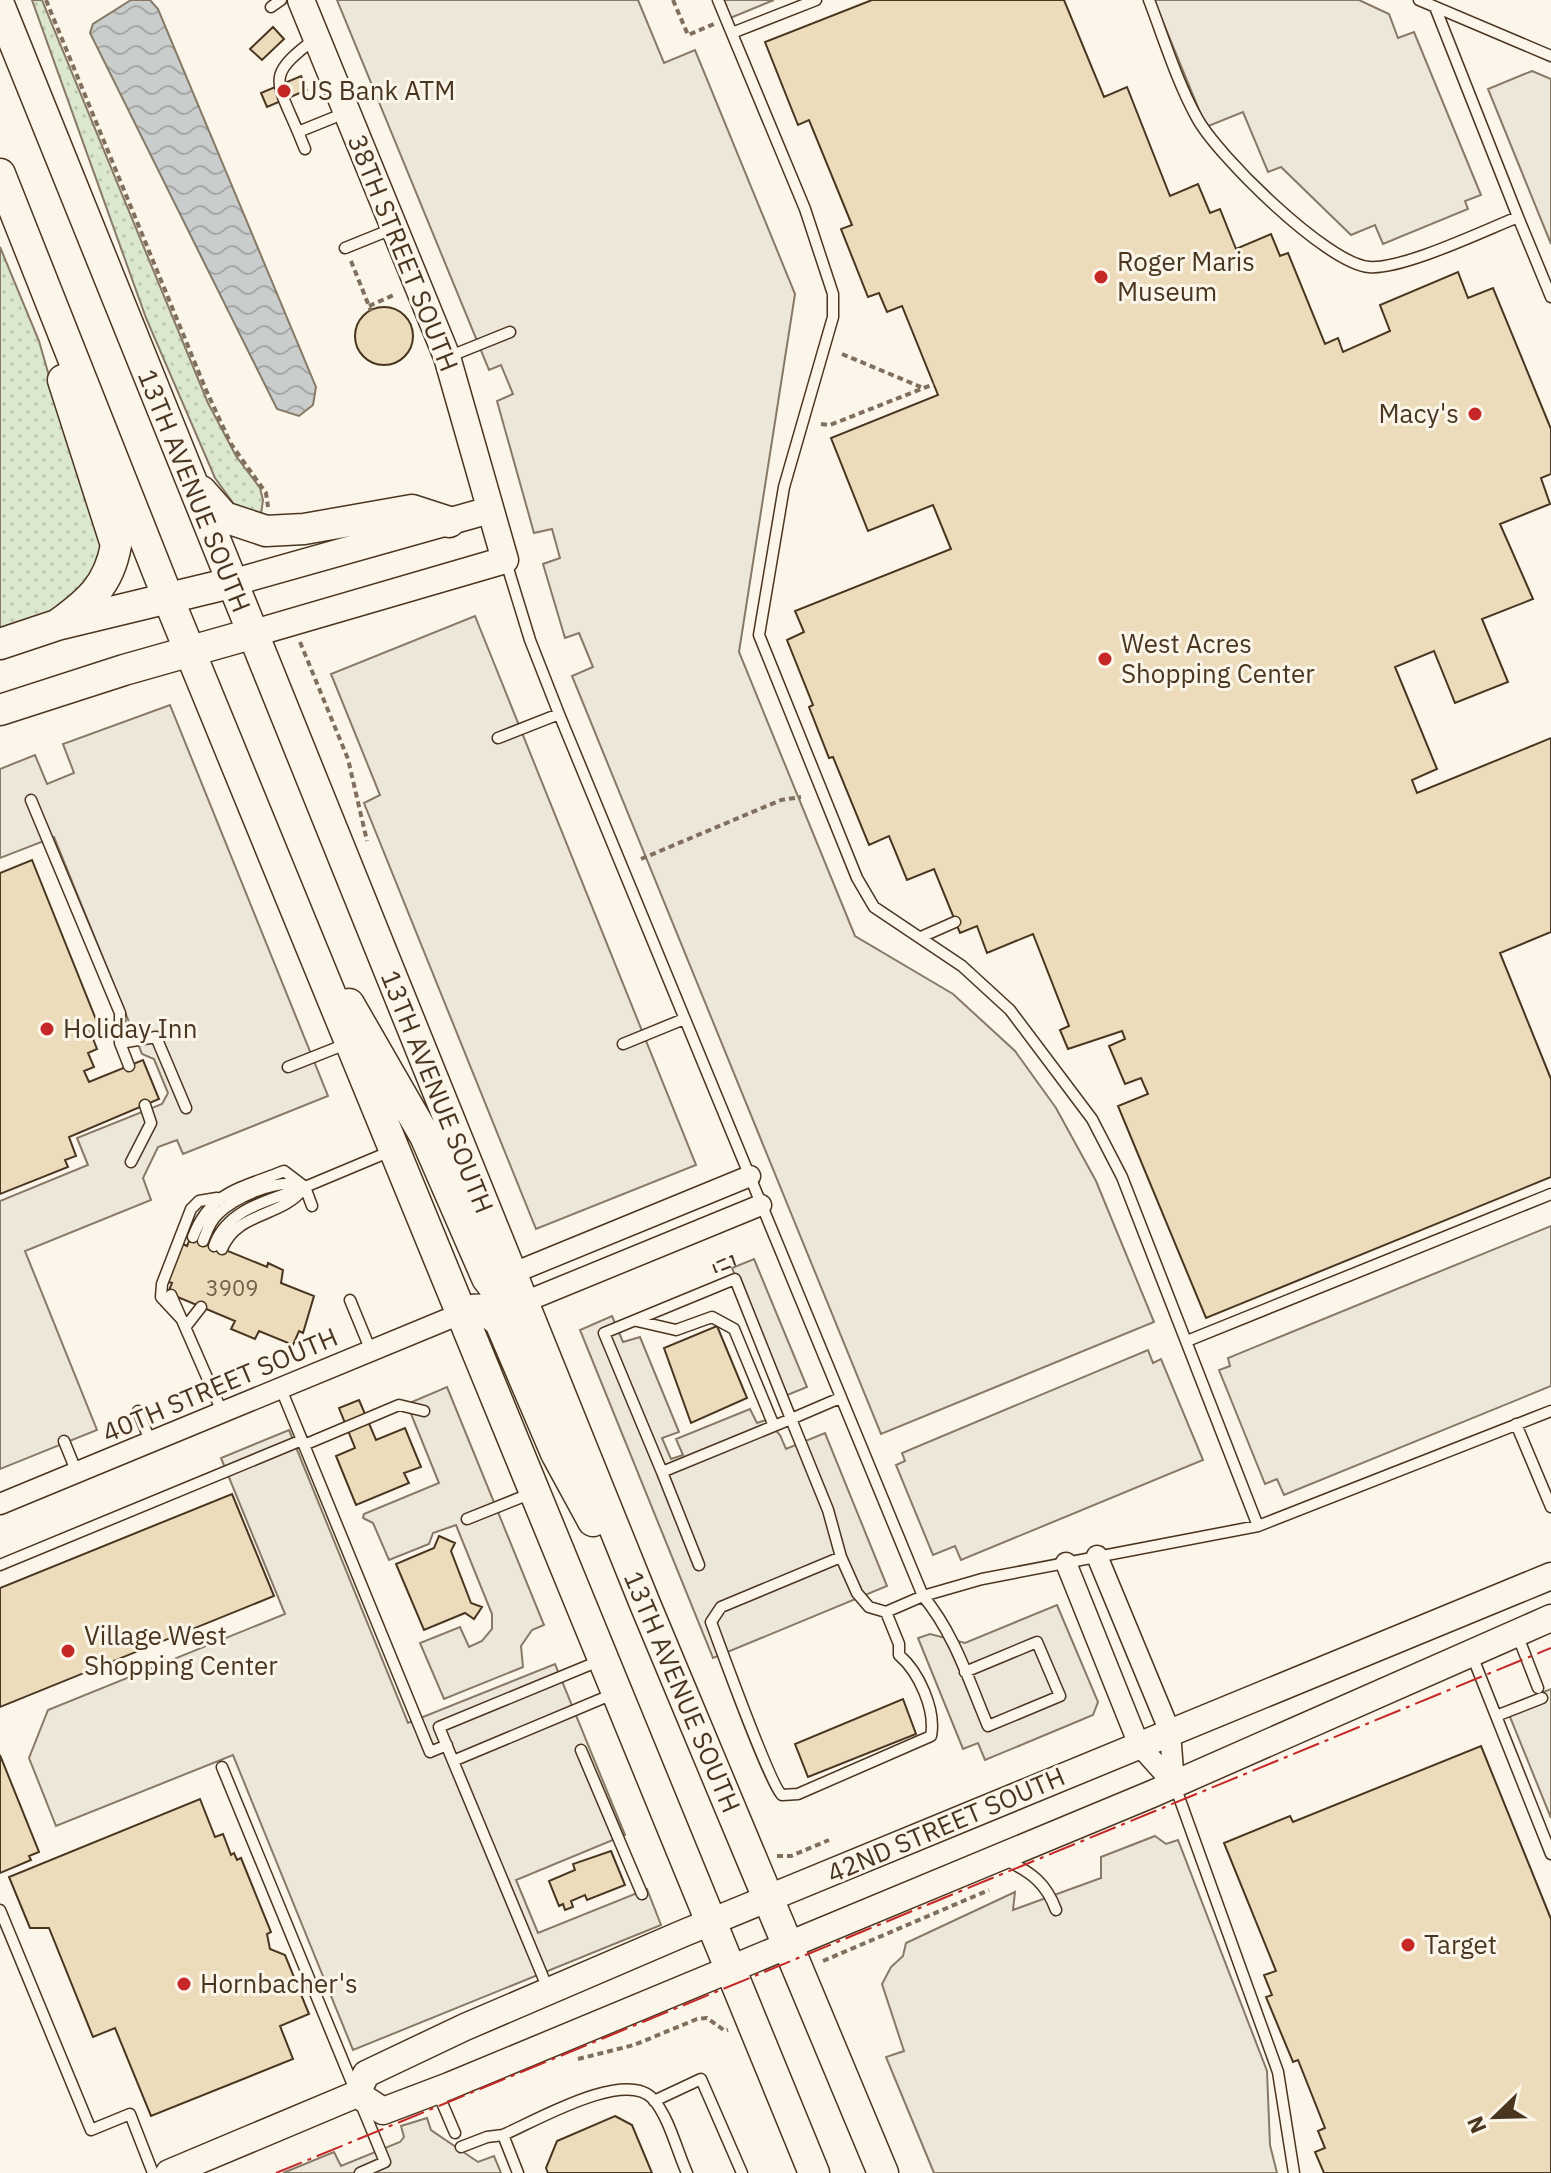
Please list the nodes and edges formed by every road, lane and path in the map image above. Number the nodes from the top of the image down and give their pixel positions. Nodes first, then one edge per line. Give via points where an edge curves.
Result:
1 (46, 0) edge
2 (301, 0) edge
3 (718, 0) edge
4 (816, 0) edge
5 (1149, 0) edge
6 (1419, 0) edge
7 (0, 7) edge
8 (1435, 7) junction
9 (732, 33) junction
10 (317, 37) junction
11 (1551, 56) edge
12 (347, 112) junction
13 (298, 132) junction
14 (305, 149) dead end
15 (0, 174) edge
16 (1518, 217) junction
17 (394, 228) junction
18 (29, 246) junction
19 (345, 248) joint
20 (417, 284) junction
21 (1551, 297) edge
22 (510, 332) dead end
23 (842, 354) dead end
24 (447, 357) junction
25 (934, 384) dead end
26 (923, 388) junction
27 (821, 424) dead end
28 (183, 464) junction
29 (490, 510) junction
30 (267, 517) dead end
31 (449, 522) junction
32 (505, 560) junction
33 (231, 583) junction
34 (168, 598) junction
35 (57, 625) junction
36 (251, 634) junction
37 (0, 644) edge
38 (302, 647) dead end
39 (190, 651) junction
40 (0, 710) edge
41 (559, 714) junction
42 (498, 738) dead end
43 (801, 797) dead end
44 (31, 800) dead end
45 (368, 844) dead end
46 (641, 859) dead end
47 (955, 922) dead end
48 (302, 927) junction
49 (921, 937) junction
50 (684, 1019) junction
51 (349, 1042) junction
52 (120, 1043) junction
53 (623, 1044) dead end
54 (129, 1066) dead end
55 (288, 1067) dead end
56 (145, 1105) dead end
57 (186, 1108) dead end
58 (393, 1150) junction
59 (131, 1162) dead end
60 (750, 1176) junction
61 (305, 1187) junction
62 (1551, 1194) edge
63 (217, 1198) junction
64 (761, 1205) junction
65 (312, 1206) dead end
66 (218, 1248) dead end
67 (511, 1274) junction
68 (176, 1297) dead end
69 (350, 1300) dead end
70 (522, 1303) junction
71 (197, 1305) dead end
72 (460, 1314) junction
73 (635, 1321) junction
74 (187, 1325) junction
75 (1187, 1341) junction
76 (371, 1351) junction
77 (281, 1389) junction
78 (840, 1398) junction
79 (138, 1411) dead end
80 (424, 1411) dead end
81 (1551, 1411) edge
82 (223, 1414) junction
83 (791, 1419) junction
84 (1516, 1424) junction
85 (774, 1426) junction
86 (64, 1441) dead end
87 (151, 1443) junction
88 (303, 1443) junction
89 (662, 1472) junction
90 (77, 1473) junction
91 (533, 1492) junction
92 (0, 1504) edge
93 (1551, 1507) edge
94 (467, 1519) dead end
95 (1258, 1526) junction
96 (1097, 1556) junction
97 (841, 1557) junction
98 (1066, 1563) junction
99 (0, 1565) edge
100 (699, 1565) dead end
101 (1551, 1576) edge
102 (923, 1596) junction
103 (645, 1604) junction
104 (886, 1612) junction
105 (1551, 1618) edge
106 (1516, 1633) junction
107 (1471, 1651) junction
108 (602, 1660) junction
109 (965, 1672) junction
110 (615, 1693) junction
111 (1496, 1716) junction
112 (1170, 1732) junction
113 (447, 1745) junction
114 (1139, 1745) junction
115 (581, 1750) dead end
116 (453, 1761) junction
117 (222, 1767) dead end
118 (1174, 1784) junction
119 (829, 1840) dead end
120 (1551, 1854) edge
121 (777, 1856) dead end
122 (1000, 1857) junction
123 (642, 1894) dead end
124 (769, 1898) junction
125 (0, 1910) edge
126 (1056, 1910) dead end
127 (708, 1923) junction
128 (788, 1946) junction
129 (728, 1971) junction
130 (549, 1991) junction
131 (734, 2027) dead end
132 (566, 2064) dead end
133 (437, 2090) junction
134 (357, 2094) junction
135 (654, 2101) junction
136 (455, 2133) dead end
137 (503, 2135) junction
138 (461, 2147) dead end
139 (153, 2173) edge
140 (169, 2173) edge
141 (360, 2173) edge
142 (518, 2173) edge
143 (687, 2173) edge
144 (742, 2173) edge
145 (814, 2173) edge
146 (883, 2173) edge
147 (1294, 2173) edge

1 - 30 path via 206,390 231,444 266,493
2 - 10 main road, 38TH STREET SOUTH
3 - 9 lane
4 - 9 lane
5 - 16 lane via 1197,120 1247,182 1344,258 1367,268 1394,265
6 - 8 lane
7 - 28 main road, 13TH AVENUE SOUTH
8 - 11 lane
8 - 16 lane
9 - 49 lane via 805,209 833,294 833,317 784,487 759,635 860,886 874,907
10 - 12 main road, 38TH STREET SOUTH
10 - 13 lane via 285,62 278,86
12 - 13 lane
12 - 17 main road, 38TH STREET SOUTH
13 - 14 lane
15 - 18 main road
16 - 21 lane
17 - 19 lane
17 - 20 main road, 38TH STREET SOUTH
18 - 34 main road
18 - 35 main road via 62,377 116,545 101,589
19 - 20 path via 370,308
20 - 24 main road, 38TH STREET SOUTH
22 - 24 lane
23 - 26 path
24 - 29 main road, 38TH STREET SOUTH
25 - 26 path
26 - 27 path
28 - 31 main road via 208,502 224,517 246,526 293,530 412,510
28 - 33 main road, 13TH AVENUE SOUTH
29 - 31 main road
29 - 32 main road, 38TH STREET SOUTH
31 - 33 main road
32 - 36 main road
32 - 41 lane
33 - 34 main road
33 - 36 main road, 13TH AVENUE SOUTH
34 - 35 main road
34 - 39 main road
35 - 37 main road
36 - 39 main road
36 - 67 main road, 13TH AVENUE SOUTH
38 - 45 path via 348,759
39 - 40 main road
39 - 48 main road
41 - 42 lane
41 - 50 lane
43 - 46 path via 781,800
44 - 52 lane via 120,1013
47 - 49 lane
48 - 51 main road
48 - 70 main road via 425,1136 487,1278 497,1291
49 - 75 lane via 1010,1010 1092,1119 1122,1177
50 - 53 lane
50 - 60 lane
51 - 55 lane
51 - 58 main road
52 - 54 lane
52 - 57 lane via 156,1037
56 - 59 lane via 151,1123
58 - 61 lane
58 - 72 main road
60 - 64 lane
60 - 67 street
61 - 63 lane via 284,1171
61 - 63 lane via 286,1182 233,1203 198,1239 201,1216
61 - 65 lane
61 - 66 lane via 295,1201 234,1229
62 - 75 lane
63 - 74 lane via 199,1201 191,1209 162,1284 161,1297
64 - 70 street
64 - 78 lane
67 - 70 main road, 13TH AVENUE SOUTH
68 - 74 lane
69 - 76 lane
70 - 103 main road, 13TH AVENUE SOUTH
71 - 74 lane
72 - 76 street, 40TH STREET SOUTH
72 - 91 main road
72 - 103 main road via 477,1307 500,1322 556,1453
73 - 83 lane via 735,1279
73 - 85 lane via 676,1330 712,1317 725,1322 734,1329
73 - 89 lane via 604,1333
74 - 82 lane
75 - 95 lane
76 - 77 street, 40TH STREET SOUTH
77 - 82 street, 40TH STREET SOUTH
77 - 88 lane
78 - 83 lane
78 - 102 lane
79 - 87 lane
80 - 88 lane via 399,1405
81 - 84 lane
82 - 87 street, 40TH STREET SOUTH
83 - 85 lane
83 - 97 lane
84 - 93 lane
84 - 95 lane
85 - 89 lane
86 - 90 lane
87 - 90 street, 40TH STREET SOUTH
88 - 99 lane
88 - 113 lane via 430,1752
89 - 100 lane
90 - 92 street, 40TH STREET SOUTH
91 - 94 lane
91 - 108 main road
95 - 96 lane
96 - 98 lane
96 - 112 street
97 - 104 lane via 857,1593 869,1607
97 - 104 lane via 721,1607 711,1622 769,1777 782,1795 798,1794 931,1736 921,1687 911,1665 899,1655
98 - 102 lane
98 - 114 street
101 - 112 main road, 42ND STREET SOUTH
102 - 104 lane
102 - 109 lane via 942,1619
103 - 124 main road, 13TH AVENUE SOUTH
105 - 106 main road, 42ND STREET SOUTH
106 - 107 main road, 42ND STREET SOUTH
106 - 111 lane via 1540,1693
107 - 111 lane
107 - 118 main road, 42ND STREET SOUTH
108 - 110 main road
108 - 113 lane via 439,1727
109 - 109 lane via 988,1726 1060,1696 1037,1642
110 - 116 lane
110 - 127 main road
111 - 120 lane
112 - 114 main road, 42ND STREET SOUTH
112 - 118 street
113 - 116 lane
114 - 118 street
114 - 124 main road, 42ND STREET SOUTH
115 - 123 lane
116 - 130 lane
117 - 134 lane
118 - 122 main road, 42ND STREET SOUTH
118 - 147 lane via 1278,2072
119 - 121 path via 791,1856
122 - 126 lane via 1045,1885
122 - 128 main road, 42ND STREET SOUTH
124 - 127 main road, 42ND STREET SOUTH
124 - 128 main road, 13TH AVENUE SOUTH
125 - 139 lane via 91,2130 130,2114
127 - 129 main road
127 - 130 main road, 42ND STREET SOUTH
128 - 129 main road, 42ND STREET SOUTH
128 - 146 main road, 13TH AVENUE SOUTH
129 - 133 main road, 42ND STREET SOUTH
129 - 145 main road
130 - 134 main road, 42ND STREET SOUTH via 366,2074
131 - 132 path via 725,2031 715,2021 697,2019 634,2045
133 - 134 main road, 42ND STREET SOUTH via 383,2111
133 - 136 lane
134 - 140 main road, 42ND STREET SOUTH
134 - 141 lane via 385,2162
135 - 137 lane via 633,2088 616,2089
135 - 143 lane
135 - 144 lane via 701,2079
137 - 138 lane
137 - 142 lane

